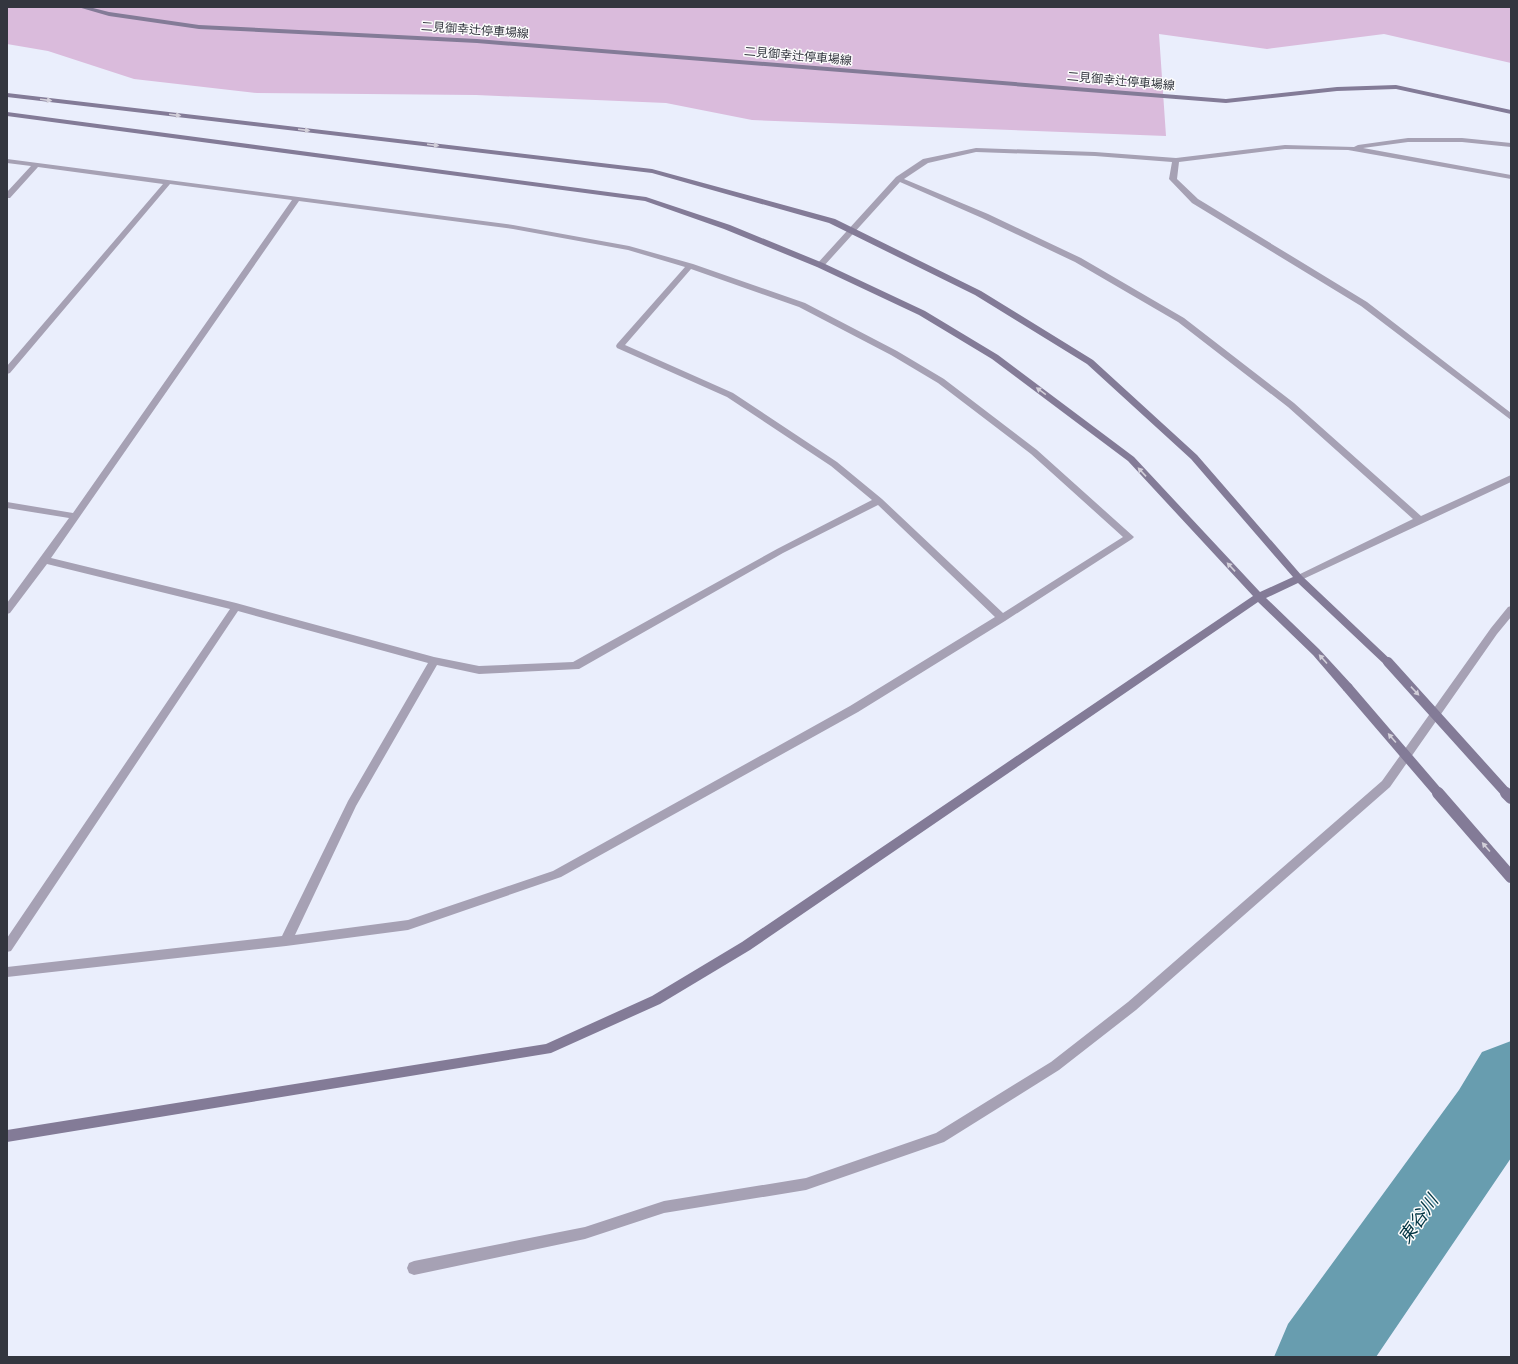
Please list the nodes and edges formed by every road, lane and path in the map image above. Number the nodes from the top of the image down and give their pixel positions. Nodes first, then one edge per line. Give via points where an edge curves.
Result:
1 (81, 7) edge
2 (7, 95) edge
3 (1511, 112) edge
4 (7, 114) edge
5 (1511, 145) edge
6 (1348, 148) junction
7 (1176, 160) junction
8 (7, 161) edge
9 (36, 165) junction
10 (1511, 177) edge
11 (899, 180) junction
12 (168, 182) junction
13 (7, 196) edge
14 (297, 200) junction
15 (851, 231) junction
16 (820, 265) junction
17 (690, 266) junction
18 (7, 371) edge
19 (1511, 417) edge
20 (1511, 478) edge
21 (879, 501) junction
22 (7, 505) edge
23 (75, 516) junction
24 (1420, 520) junction
25 (45, 560) junction
26 (1299, 578) junction
27 (1258, 597) junction
28 (236, 607) junction
29 (7, 610) edge
30 (1511, 610) edge
31 (1002, 618) junction
32 (434, 661) junction
33 (1511, 798) edge
34 (1511, 877) edge
35 (286, 942) junction
36 (7, 947) edge
37 (7, 972) edge
38 (7, 1136) edge
39 (414, 1268) dead end

1 - 3 street, 二見御幸辻停車場線 via 109,14 199,27 477,41 1226,101 1337,89 1396,87
2 -> 15 street via 652,171 832,221
4 - 16 street via 646,199 727,227
5 - 6 street via 1462,140 1408,140
6 - 7 street via 1285,147
6 - 10 street
7 - 11 street via 976,150 926,161
7 - 19 street via 1173,179 1195,201 1364,304
8 - 9 street
9 - 12 street
9 - 13 street
11 - 15 street
11 - 24 street via 985,216 1078,260 1182,320 1291,405
12 - 14 street
12 - 18 street
14 - 17 street via 513,227 628,248
14 - 23 street
15 - 16 street
15 - 26 street via 978,293 1090,362 1194,457
27 -> 16 street via 1130,459 1064,408 995,357 922,313
17 - 21 street via 620,346 730,395 834,464
17 - 31 street via 802,305 894,353 941,381 1034,452 1129,537
20 - 24 street
21 - 31 street
21 - 32 street via 780,551 575,666 479,670
22 - 23 street
23 - 25 street
24 - 26 street
25 - 28 street
25 - 29 street
26 - 27 street
26 -> 33 street, bridge via 1388,662
34 -> 27 street, bridge via 1316,652
27 - 38 street via 746,946 656,1000 547,1049
28 - 32 street
28 - 36 street
30 - 39 street via 1386,784 1132,1006 1055,1066 940,1138 806,1184 664,1207 585,1233
31 - 35 street via 854,709 557,874 408,925
32 - 35 street via 352,804
35 - 37 street

